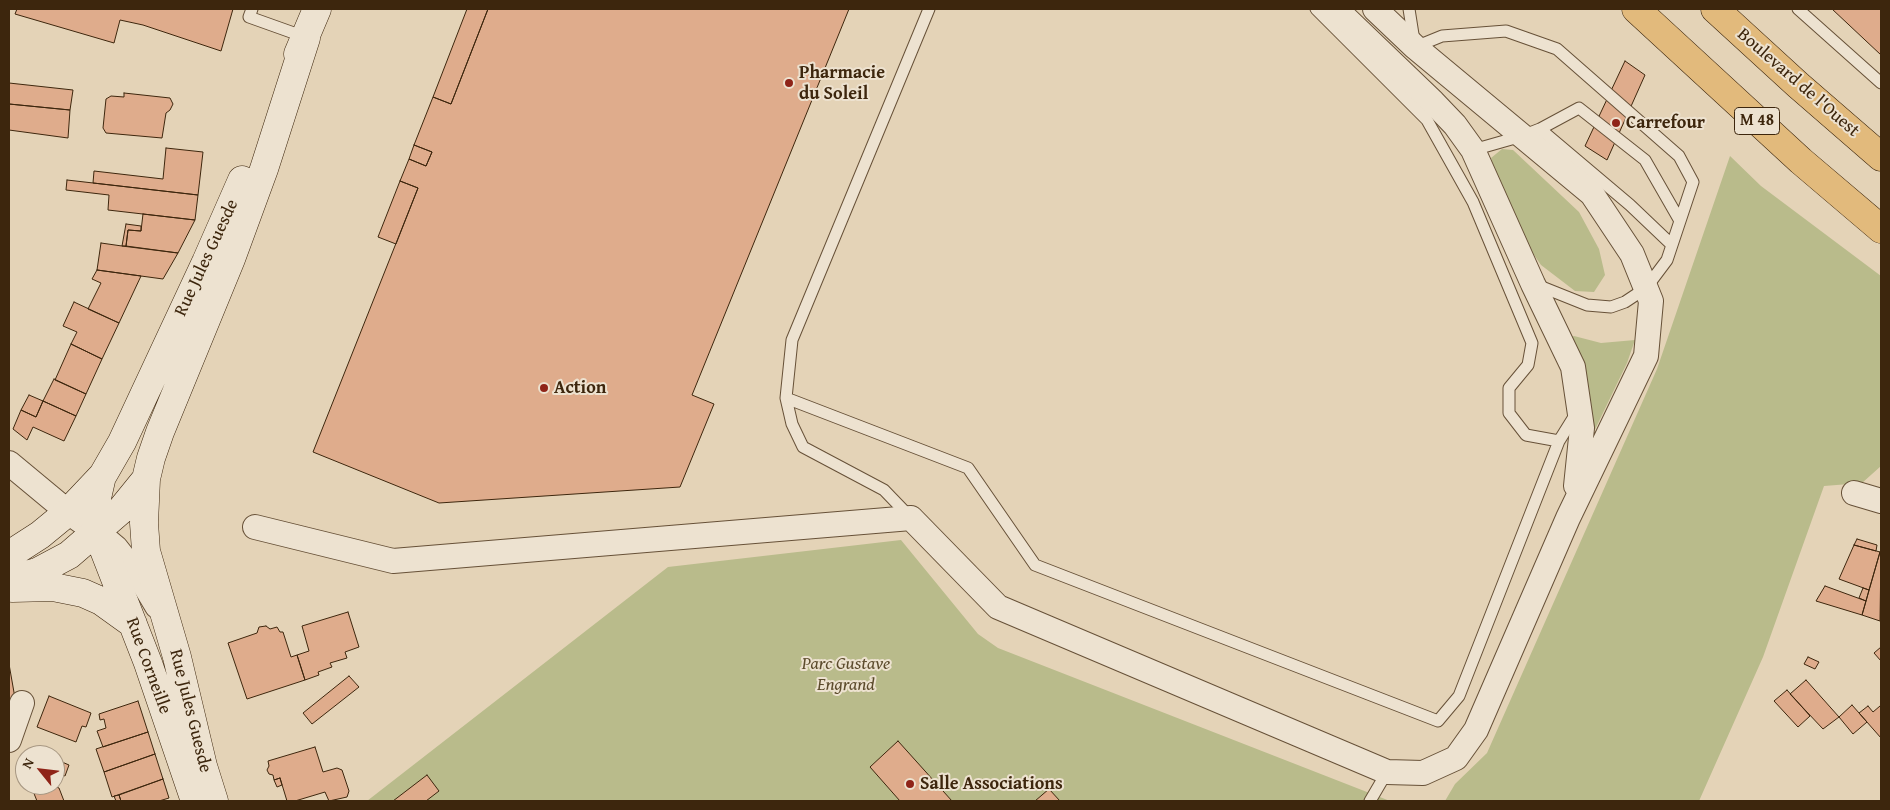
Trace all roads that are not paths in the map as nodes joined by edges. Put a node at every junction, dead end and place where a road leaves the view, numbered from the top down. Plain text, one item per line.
1 (252, 9) edge
2 (317, 9) edge
3 (929, 9) edge
4 (1316, 9) edge
5 (1336, 9) edge
6 (1375, 9) edge
7 (1409, 9) edge
8 (1636, 9) edge
9 (1798, 9) edge
10 (1717, 12) edge
11 (306, 38) junction
12 (1415, 47) junction
13 (1881, 83) edge
14 (1531, 133) junction
15 (1473, 150) junction
16 (1881, 157) edge
17 (1680, 221) junction
18 (1881, 229) edge
19 (1672, 245) junction
20 (1533, 284) junction
21 (1646, 288) junction
22 (786, 398) junction
23 (1579, 408) junction
24 (1559, 441) junction
25 (9, 463) edge
26 (103, 475) junction
27 (146, 479) junction
28 (1854, 493) dead end
29 (1881, 501) edge
30 (68, 512) junction
31 (911, 518) junction
32 (1568, 518) junction
33 (255, 527) dead end
34 (97, 532) junction
35 (9, 555) edge
36 (9, 580) edge
37 (9, 588) edge
38 (165, 620) junction
39 (132, 624) junction
40 (22, 703) dead end
41 (9, 740) edge
42 (1387, 772) junction
43 (194, 801) edge
44 (214, 801) edge
45 (1370, 801) edge

1 - 11 lane
2 - 11 street, Rue Jules Guesde
3 - 22 lane
4 - 24 lane
5 - 15 street
6 - 12 street
7 - 12 lane
8 - 18 main road, M 48
9 - 13 lane
10 - 16 main road, Boulevard de l'Ouest
11 - 26 street, Rue Jules Guesde
11 - 27 street, Rue Jules Guesde
12 - 14 street
12 - 17 lane
14 - 15 lane
14 - 17 lane
14 - 19 lane
14 - 21 street
15 - 20 street
17 - 19 lane
19 - 21 lane
20 - 21 lane
20 - 23 street
21 - 32 street
22 - 24 lane
22 - 31 lane
23 - 24 lane
23 - 32 street
25 - 30 street
26 - 30 street, Rue Jules Guesde
26 - 34 street, Rue Jules Guesde
27 - 34 street, Rue Jules Guesde
27 - 38 street, Rue Jules Guesde
28 - 29 street
30 - 34 street
30 - 35 street, Rue Jules Guesde
31 - 33 street
31 - 42 street
32 - 42 street
34 - 36 street
34 - 38 street, Rue Jules Guesde
34 - 39 street, Rue Corneille
37 - 39 street
38 - 44 street, Rue Jules Guesde
39 - 43 street, Rue Corneille
40 - 41 street
42 - 45 lane

